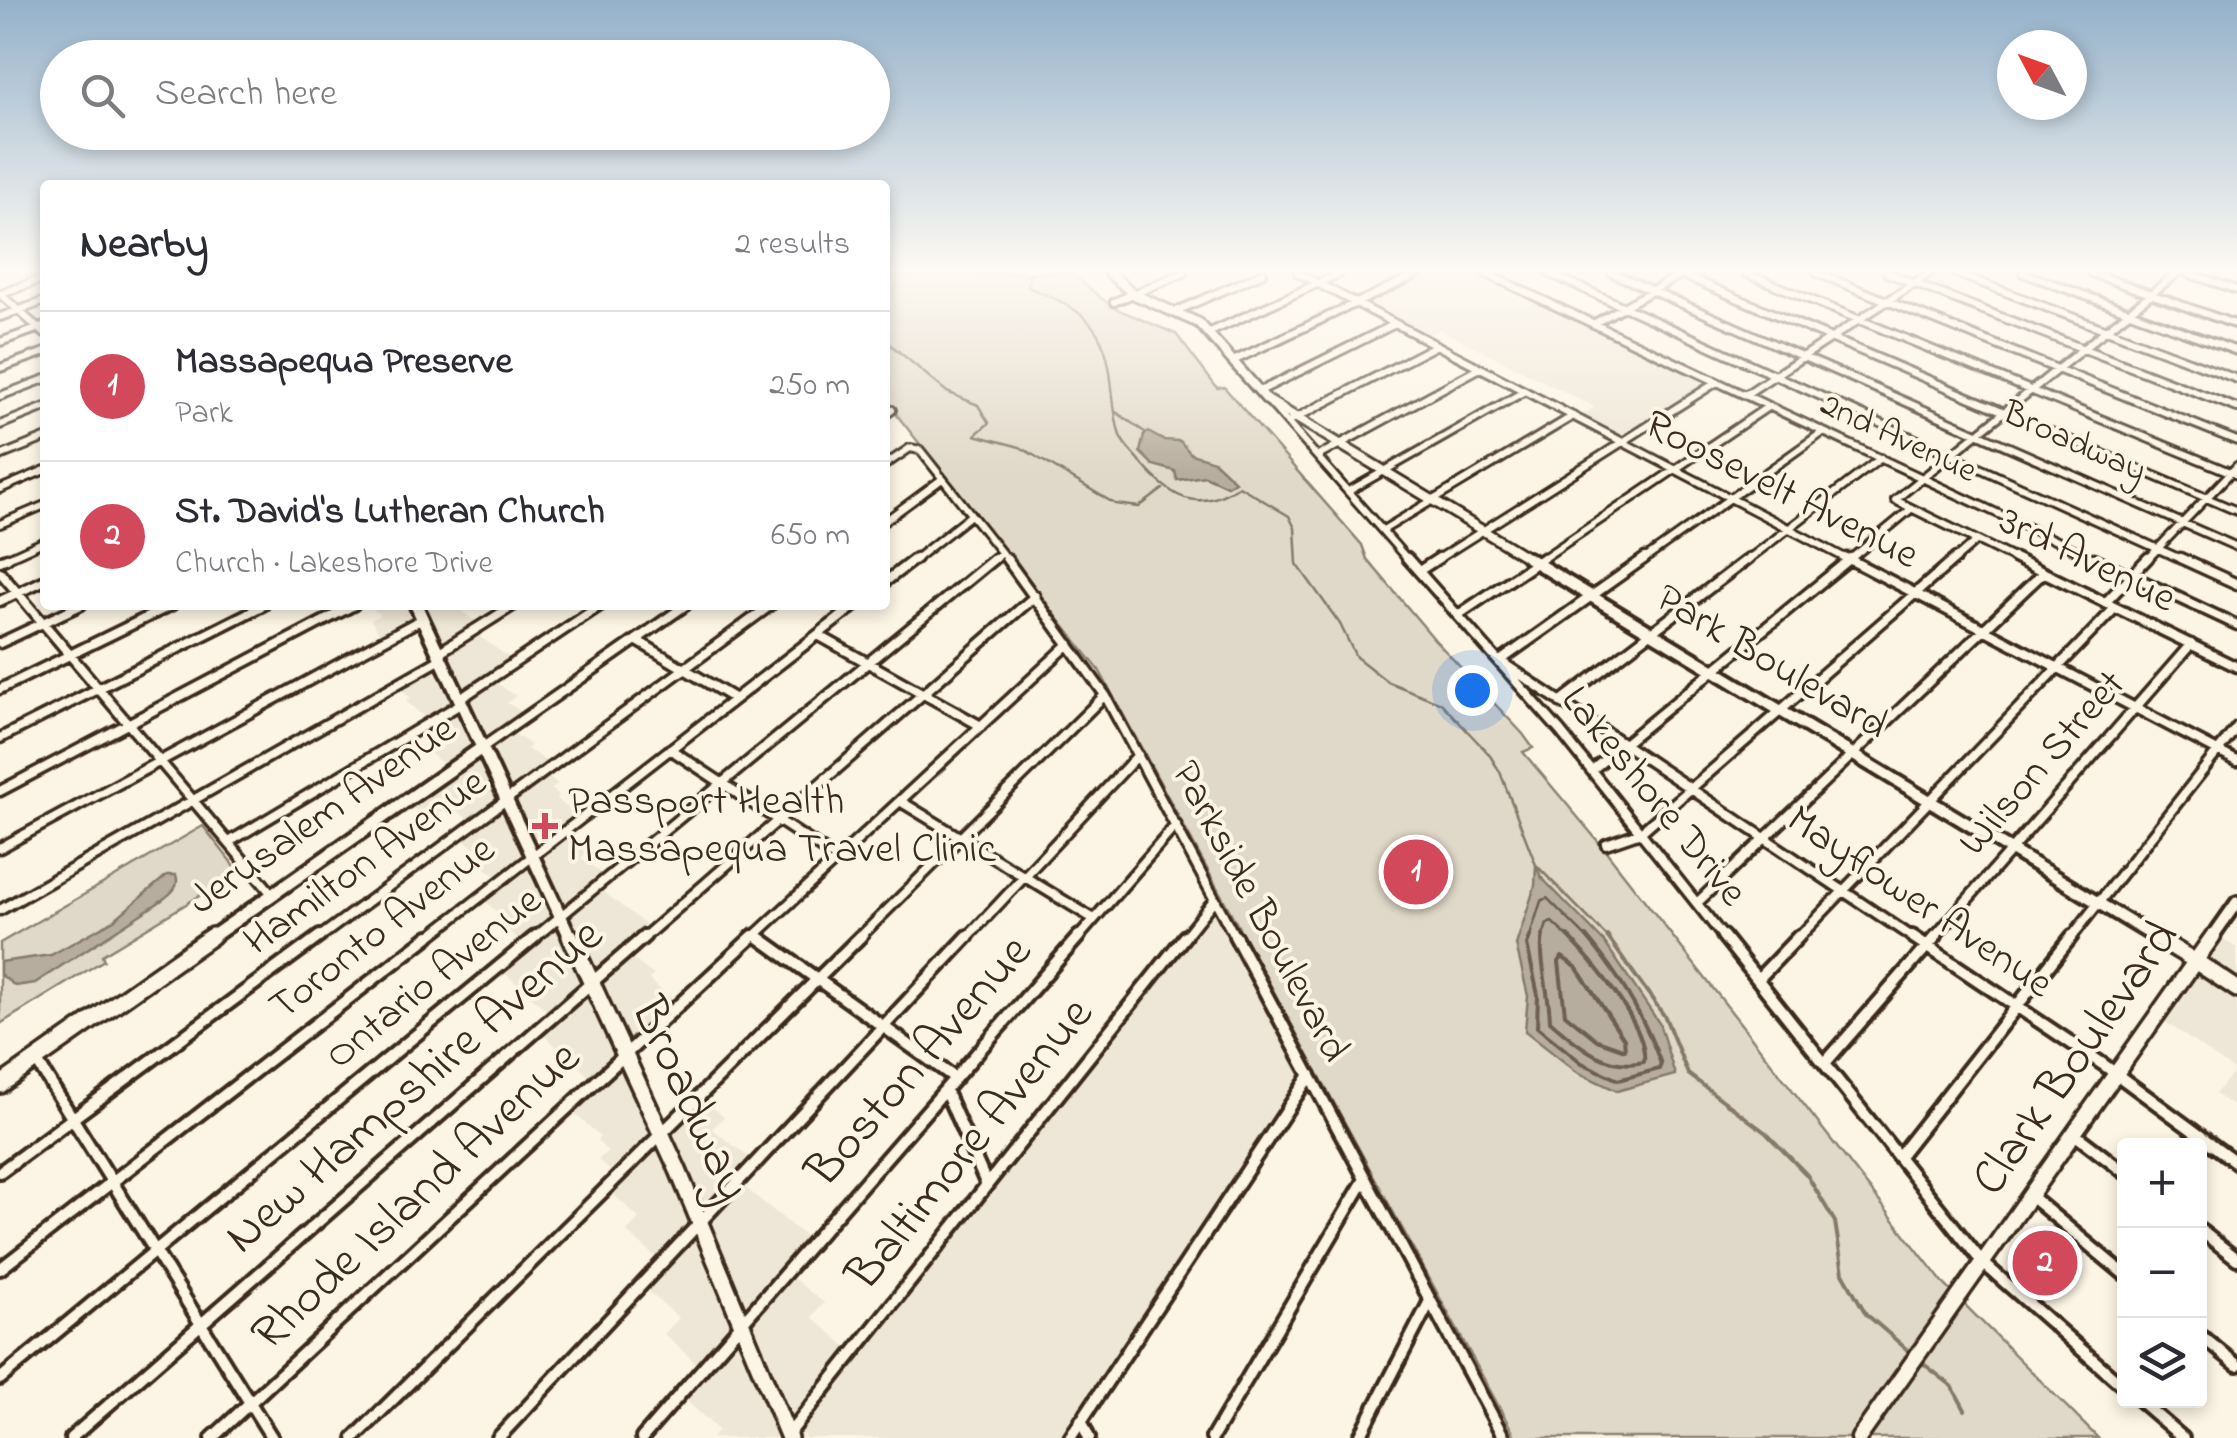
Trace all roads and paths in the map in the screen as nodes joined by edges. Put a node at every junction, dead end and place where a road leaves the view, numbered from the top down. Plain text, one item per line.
1 (1213, 340) edge
2 (1279, 340) edge
3 (1366, 340) edge
4 (1427, 340) edge
5 (1627, 340) edge
6 (1697, 340) edge
7 (1764, 340) edge
8 (1828, 340) edge
9 (1836, 340) edge
10 (1909, 340) edge
11 (1985, 340) edge
12 (2060, 340) edge
13 (2094, 340) edge
14 (2134, 340) edge
15 (2207, 340) edge
16 (1437, 345) junction
17 (2083, 349) junction
18 (2237, 351) edge
19 (40, 354) edge
20 (1803, 357) junction
21 (1233, 362) junction
22 (0, 368) edge
23 (1480, 368) junction
24 (2058, 369) junction
25 (1775, 375) junction
26 (2237, 379) edge
27 (40, 381) edge
28 (1717, 382) junction
29 (2032, 390) junction
30 (1525, 391) junction
31 (1264, 395) junction
32 (1745, 395) junction
33 (0, 396) edge
34 (1769, 406) junction
35 (2237, 408) edge
36 (40, 410) edge
37 (2004, 412) junction
38 (1573, 416) junction
39 (1292, 420) junction
40 (0, 425) edge
41 (1824, 432) junction
42 (1978, 433) junction
43 (40, 440) edge
44 (2237, 440) edge
45 (1623, 442) junction
46 (1340, 443) junction
47 (1951, 455) junction
48 (0, 456) edge
49 (1318, 456) junction
50 (1881, 458) junction
51 (890, 462) edge
52 (1675, 469) junction
53 (1386, 471) junction
54 (2235, 471) edge
55 (40, 472) edge
56 (1923, 478) junction
57 (942, 479) junction
58 (0, 489) edge
59 (1349, 492) junction
60 (1730, 498) junction
61 (2207, 498) junction
62 (1433, 500) junction
63 (40, 507) edge
64 (1910, 509) junction
65 (2237, 511) edge
66 (970, 515) junction
67 (890, 517) edge
68 (2182, 523) junction
69 (0, 524) edge
70 (1789, 528) junction
71 (1383, 530) junction
72 (1484, 530) junction
73 (1976, 541) junction
74 (40, 543) edge
75 (2237, 547) edge
76 (2158, 548) junction
77 (1002, 553) junction
78 (1849, 560) junction
79 (0, 561) edge
80 (1537, 562) junction
81 (1419, 571) junction
82 (0, 572) edge
83 (2044, 573) junction
84 (2132, 576) junction
85 (890, 578) edge
86 (40, 582) edge
87 (2237, 584) edge
88 (17, 593) junction
89 (1915, 594) junction
90 (1035, 596) junction
91 (1593, 596) junction
92 (0, 601) edge
93 (2105, 603) junction
94 (2115, 608) junction
95 (71, 610) edge
96 (162, 610) edge
97 (254, 610) edge
98 (345, 610) edge
99 (421, 610) edge
100 (507, 610) edge
101 (593, 610) edge
102 (679, 610) edge
103 (764, 610) edge
104 (850, 610) edge
105 (1458, 614) junction
106 (43, 623) junction
107 (2237, 624) edge
108 (1984, 630) junction
109 (1652, 632) junction
110 (818, 635) junction
111 (636, 640) junction
112 (0, 643) edge
113 (1070, 644) junction
114 (2191, 644) junction
115 (70, 655) junction
116 (440, 656) junction
117 (1500, 661) junction
118 (868, 663) junction
119 (2237, 667) edge
120 (2057, 668) junction
121 (684, 669) junction
122 (1715, 670) junction
123 (98, 688) junction
124 (0, 689) edge
125 (923, 694) junction
126 (1105, 695) junction
127 (734, 699) junction
128 (461, 701) junction
129 (1560, 702) junction
130 (2135, 708) junction
131 (1783, 710) junction
132 (128, 724) junction
133 (981, 726) junction
134 (2237, 727) edge
135 (0, 738) edge
136 (1623, 745) junction
137 (482, 747) junction
138 (670, 750) junction
139 (2218, 751) junction
140 (1854, 753) junction
141 (1138, 755) junction
142 (160, 761) junction
143 (2237, 761) edge
144 (1592, 770) junction
145 (722, 784) junction
146 (1692, 790) junction
147 (0, 791) edge
148 (507, 799) junction
149 (1931, 799) junction
150 (194, 800) junction
151 (900, 801) junction
152 (778, 821) junction
153 (1176, 825) junction
154 (1641, 832) junction
155 (961, 838) junction
156 (1764, 839) junction
157 (229, 842) junction
158 (1606, 844) dead end
159 (0, 848) edge
160 (2012, 848) junction
161 (530, 855) junction
162 (836, 860) junction
163 (1024, 876) junction
164 (1842, 891) junction
165 (272, 894) junction
166 (1214, 900) junction
167 (1697, 902) junction
168 (2100, 902) junction
169 (2237, 902) edge
170 (0, 910) edge
171 (560, 917) junction
172 (1094, 919) junction
173 (755, 935) junction
174 (1926, 947) junction
175 (2195, 961) junction
176 (1758, 979) junction
177 (817, 980) junction
178 (591, 984) junction
179 (2237, 989) edge
180 (2016, 1007) junction
181 (884, 1028) junction
182 (624, 1057) junction
183 (36, 1060) junction
184 (1825, 1063) junction
185 (2115, 1074) junction
186 (1310, 1075) junction
187 (955, 1078) junction
188 (0, 1085) edge
189 (945, 1090) junction
190 (73, 1118) junction
191 (661, 1133) junction
192 (2073, 1133) junction
193 (1900, 1156) junction
194 (2237, 1163) edge
195 (2117, 1167) edge
196 (0, 1172) edge
197 (1365, 1179) junction
198 (113, 1182) junction
199 (988, 1185) junction
200 (2028, 1196) junction
201 (701, 1222) junction
202 (2207, 1235) edge
203 (156, 1250) junction
204 (2237, 1259) edge
205 (1982, 1262) junction
206 (2117, 1268) edge
207 (0, 1270) edge
208 (1430, 1300) junction
209 (743, 1322) junction
210 (202, 1324) junction
211 (2207, 1340) edge
212 (2237, 1365) edge
213 (0, 1379) edge
214 (2117, 1382) edge
215 (250, 1403) junction
216 (2148, 1408) edge
217 (1082, 1420) junction
218 (1499, 1434) edge
219 (788, 1437) edge
220 (71, 1438) edge
221 (212, 1438) edge
222 (272, 1438) edge
223 (354, 1438) edge
224 (498, 1438) edge
225 (642, 1438) edge
226 (1070, 1438) edge
227 (1089, 1438) edge
228 (1212, 1438) edge
229 (1359, 1438) edge
230 (1860, 1438) edge
231 (2183, 1438) edge

1 - 21 street
2 - 21 street
3 - 31 street
4 - 16 street, Roosevelt Avenue
5 - 28 street, 2nd Avenue
6 - 25 street
7 - 20 street, Broadway
8 - 20 street
9 - 37 street
10 - 29 street
11 - 24 street
12 - 17 street
13 - 17 street
14 - 26 street
15 - 18 street
16 - 23 street, Roosevelt Avenue
16 - 39 street
17 - 24 street
17 - 35 street
19 - 22 street
20 - 25 street
20 - 42 street, Broadway
21 - 31 street
23 - 30 street, Roosevelt Avenue
23 - 46 street
24 - 29 street
24 - 44 street
25 - 32 street
25 - 47 street
27 - 33 street
28 - 32 street, 2nd Avenue
28 - 45 street
29 - 37 street
29 - 54 street
30 - 38 street, Roosevelt Avenue
30 - 53 street
31 - 39 street, Park Boulevard
32 - 34 street, 2nd Avenue
34 - 41 street, 2nd Avenue
34 - 52 street
36 - 40 street
37 - 42 street
37 - 61 street
38 - 45 street, Roosevelt Avenue
38 - 62 street
39 - 46 street, Park Boulevard
39 - 49 street, Lakeshore Drive
41 - 50 street, 2nd Avenue
41 - 60 street
42 - 47 street
42 - 68 street, Broadway
43 - 48 street
45 - 52 street, Roosevelt Avenue
45 - 72 street
46 - 49 street
46 - 53 street, Park Boulevard
47 - 56 street
47 - 76 street
49 - 59 street, Lakeshore Drive
50 - 56 street, 2nd Avenue
50 - 70 street
51 - 57 street, Parkside Boulevard
52 - 60 street, Roosevelt Avenue
52 - 80 street
53 - 59 street
53 - 62 street, Park Boulevard
54 - 61 street
55 - 58 street
56 - 64 street
56 - 84 street, 2nd Avenue
57 - 66 street, Parkside Boulevard
57 - 67 street
59 - 71 street, Lakeshore Drive
60 - 70 street, Roosevelt Avenue
60 - 91 street
61 - 65 street
61 - 68 street
62 - 71 street
62 - 72 street, Park Boulevard
63 - 69 street
64 - 73 street, 3rd Avenue
64 - 78 street
66 - 77 street, Parkside Boulevard
66 - 85 street
68 - 75 street, Broadway
68 - 76 street
70 - 78 street, Roosevelt Avenue
70 - 109 street
71 - 81 street, Lakeshore Drive
72 - 80 street, Park Boulevard
72 - 81 street
73 - 83 street, 3rd Avenue
73 - 89 street
74 - 79 street
76 - 84 street
76 - 87 street
77 - 90 street, Parkside Boulevard
77 - 118 street, Ontario Avenue
78 - 89 street, Roosevelt Avenue
78 - 122 street
80 - 91 street, Park Boulevard
80 - 105 street
81 - 105 street, Lakeshore Drive
82 - 88 street
83 - 93 street, 3rd Avenue
83 - 108 street
84 - 93 street
84 - 107 street, 2nd Avenue
86 - 88 street
88 - 92 street
88 - 106 street
89 - 108 street, Roosevelt Avenue
89 - 131 street
90 - 113 street, Parkside Boulevard
90 - 125 street, New Hampshire Avenue
91 - 109 street, Park Boulevard
91 - 117 street
93 - 94 street, 3rd Avenue
94 - 114 street, 3rd Avenue
94 - 120 street
95 - 106 street
96 - 115 street
97 - 123 street
98 - 132 street
99 - 116 main road, Broadway
99 - 142 street
100 - 116 street
101 - 128 street
102 - 111 street, Jerusalem Avenue
103 - 121 street, Hamilton Avenue
104 - 110 street, Toronto Avenue
105 - 117 street, Lakeshore Drive
106 - 112 street
106 - 115 street
108 - 120 street, Roosevelt Avenue
108 - 140 street
109 - 122 street, Park Boulevard
109 - 129 street
110 - 118 street
110 - 127 street, Toronto Avenue
111 - 121 street
111 - 137 street, Jerusalem Avenue
113 - 126 street, Parkside Boulevard
113 - 133 street, Rhode Island Avenue
114 - 119 street, 3rd Avenue
114 - 130 street, Wilson Street
115 - 123 street
115 - 124 street
116 - 128 main road, Broadway
116 - 150 street
117 - 129 street, Mayflower Avenue
117 - 144 street, Lakeshore Drive
118 - 125 street
118 - 145 street, Ontario Avenue
120 - 130 street, Roosevelt Avenue
120 - 149 street
121 - 127 street
121 - 148 street, Hamilton Avenue
122 - 131 street, Park Boulevard
122 - 136 street
123 - 132 street
123 - 135 street
125 - 133 street
125 - 152 street, New Hampshire Avenue
126 - 141 street, Parkside Boulevard
126 - 155 street
127 - 138 street, Toronto Avenue
128 - 137 main road, Broadway
128 - 157 street
129 - 136 street, Mayflower Avenue
130 - 139 street, Roosevelt Avenue
130 - 160 street, Wilson Street
131 - 140 street, Park Boulevard
131 - 146 street
132 - 142 street
132 - 147 street
133 - 151 street, Rhode Island Avenue
134 - 139 street
136 - 144 street
136 - 146 street, Mayflower Avenue
137 - 148 main road, Broadway
137 - 165 main road, Jerusalem Avenue
138 - 145 street
138 - 161 street, Toronto Avenue
139 - 143 street, Roosevelt Avenue
139 - 168 street
140 - 149 street, Park Boulevard
140 - 156 street
141 - 153 street, Parkside Boulevard
141 - 163 street
142 - 150 street
142 - 159 street
144 - 154 street, Lakeshore Drive
145 - 152 street
145 - 171 street, Ontario Avenue
146 - 154 street
146 - 156 street, Mayflower Avenue
148 - 161 main road, Broadway
148 - 190 street, Hamilton Avenue
149 - 160 street, Park Boulevard
149 - 164 street
150 - 157 street
150 - 170 street
151 - 155 street
151 - 162 street, Rhode Island Avenue
152 - 162 street
152 - 178 street, New Hampshire Avenue
153 - 166 street, Parkside Boulevard
153 - 172 street, Boston Avenue
154 - 158 street
154 - 167 street, Lakeshore Drive
155 - 163 street
155 - 177 street
156 - 164 street, Mayflower Avenue
156 - 167 street
157 - 165 street
160 - 168 street, Park Boulevard
160 - 174 street, Wilson Street
161 - 171 main road, Broadway
161 - 198 street, Toronto Avenue
162 - 173 street, Rhode Island Avenue
163 - 172 street
163 - 181 street
164 - 174 street, Mayflower Avenue
164 - 176 street
165 - 183 main road, Jerusalem Avenue
166 - 186 street, Parkside Boulevard
166 - 199 street, Baltimore Avenue
167 - 176 street, Lakeshore Drive
168 - 175 street, Park Boulevard
168 - 180 street
169 - 175 street, Clark Boulevard
171 - 178 main road, Broadway
171 - 203 street, Ontario Avenue
172 - 187 street, Boston Avenue
173 - 177 street
173 - 182 street, Rhode Island Avenue
174 - 180 street, Mayflower Avenue
174 - 184 street, Wilson Street
175 - 179 main road, Park Boulevard
175 - 185 street, Clark Boulevard
176 - 184 street, Lakeshore Drive
177 - 181 street
177 - 191 street
178 - 182 main road, Broadway
178 - 210 street, New Hampshire Avenue
180 - 185 street, Mayflower Avenue
180 - 193 street
181 - 187 street
181 - 201 street
182 - 191 main road, Broadway
182 - 215 street, Rhode Island Avenue
183 - 188 main road, Jerusalem Avenue
183 - 190 street
184 - 193 street, Lakeshore Drive
185 - 192 street, Clark Boulevard
185 - 194 street, Mayflower Avenue
186 - 197 street, Parkside Boulevard
186 - 217 street
187 - 189 street, Boston Avenue
189 - 199 street
189 - 209 street, Boston Avenue
190 - 196 street, Hamilton Avenue
190 - 198 street
191 - 201 main road, Broadway
191 - 223 street
192 - 195 street
192 - 200 street, Clark Boulevard
193 - 205 street, Lakeshore Drive
197 - 208 street, Parkside Boulevard
197 - 228 street
198 - 203 street
198 - 207 street, Toronto Avenue
199 - 219 street, Baltimore Avenue
200 - 205 street, Clark Boulevard
200 - 206 street
201 - 209 main road, Broadway
201 - 224 street
202 - 204 street
203 - 210 street
203 - 213 street, Ontario Avenue
205 - 214 street, Lakeshore Drive
205 - 230 street, Clark Boulevard
208 - 218 street, Parkside Boulevard
208 - 229 street
209 - 219 main road, Broadway
209 - 225 street, Boston Avenue
210 - 215 street
210 - 220 street, New Hampshire Avenue
211 - 212 street
215 - 221 street, Rhode Island Avenue
215 - 222 street
216 - 231 street
217 - 226 street
217 - 227 street

